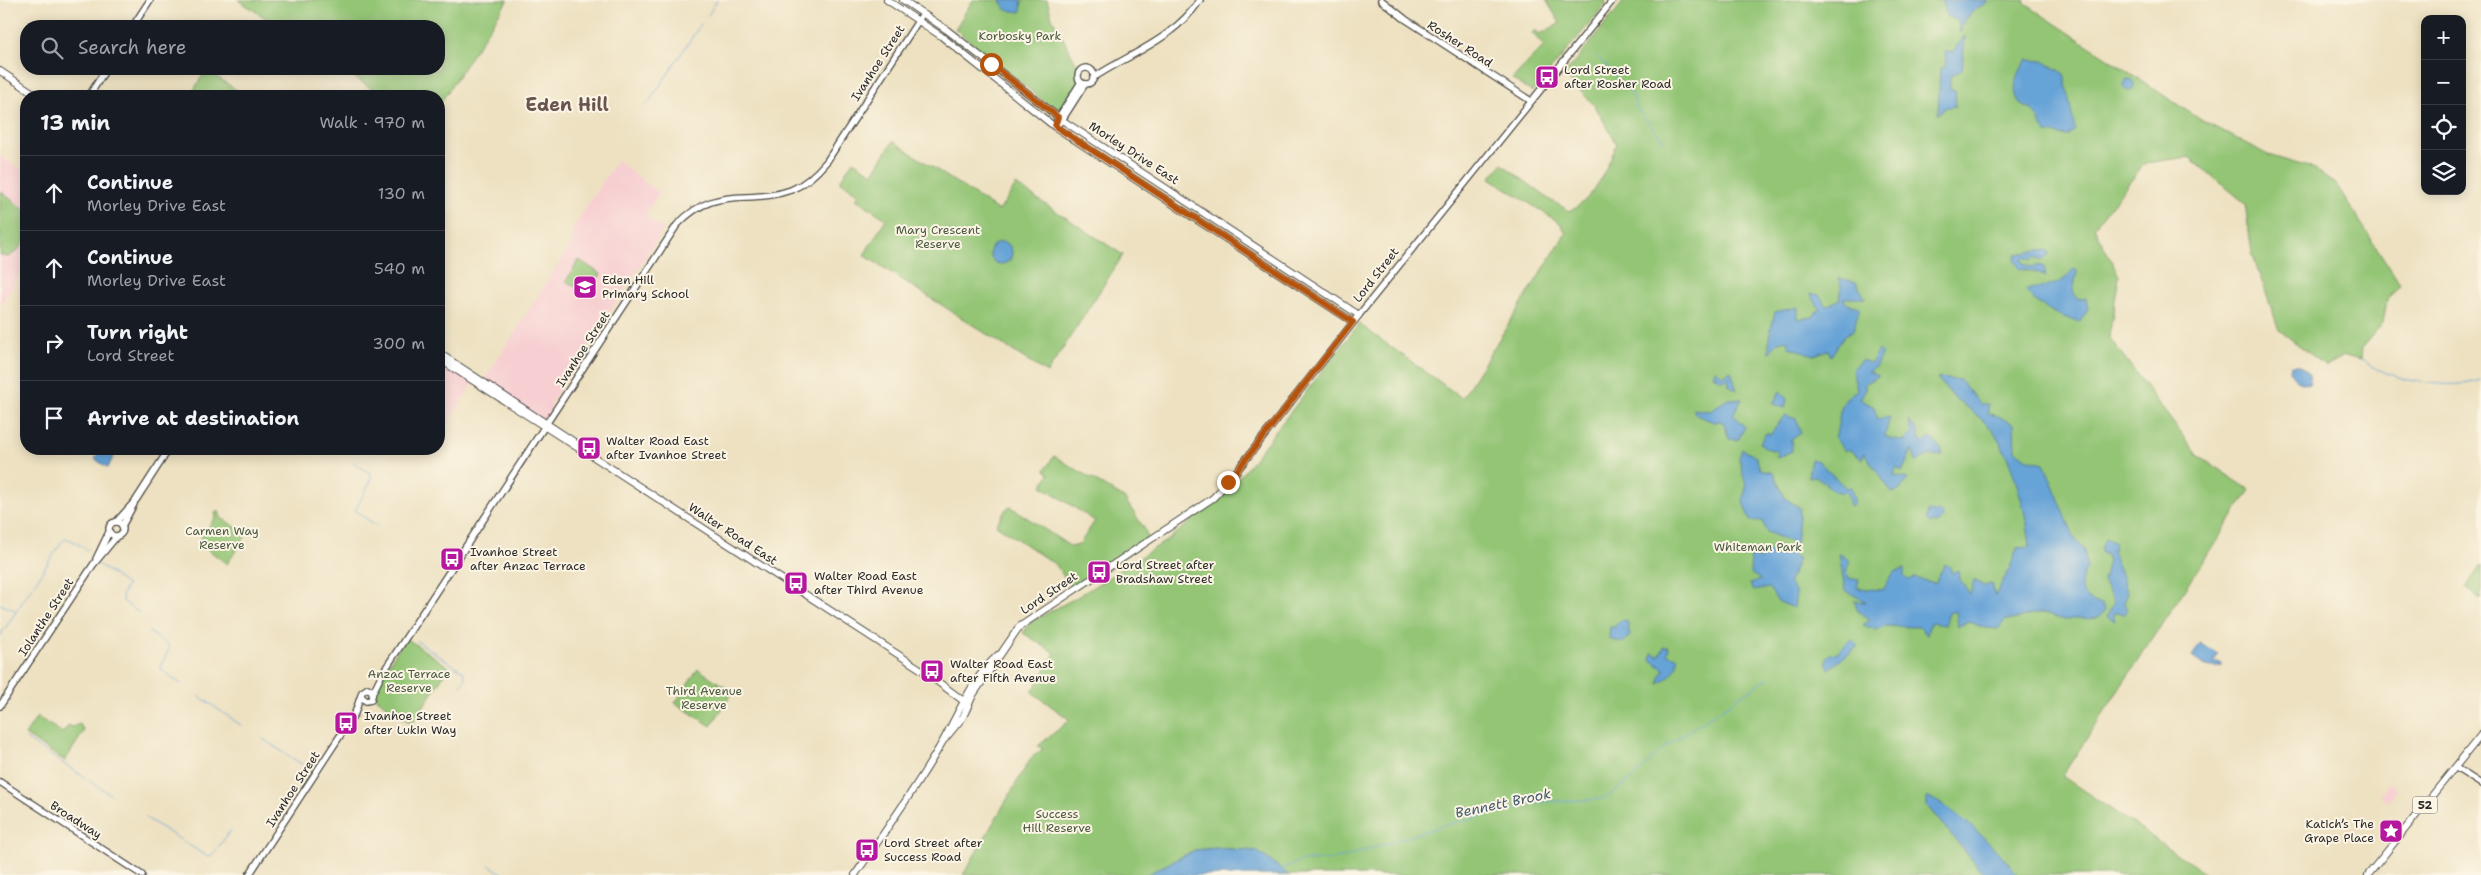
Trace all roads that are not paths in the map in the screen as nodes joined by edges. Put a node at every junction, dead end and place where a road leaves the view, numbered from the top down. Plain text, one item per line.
1 (150, 0) edge
2 (888, 0) edge
3 (903, 0) edge
4 (1200, 0) edge
5 (1381, 0) edge
6 (1613, 0) edge
7 (923, 13) junction
8 (137, 20) edge
9 (918, 20) junction
10 (1091, 70) junction
11 (1104, 71) junction
12 (0, 72) edge
13 (102, 75) edge
14 (1093, 78) junction
15 (1083, 83) junction
16 (28, 90) edge
17 (93, 90) edge
18 (1531, 101) junction
19 (1060, 119) junction
20 (1055, 126) junction
21 (1360, 315) junction
22 (1353, 322) junction
23 (445, 357) edge
24 (445, 364) edge
25 (545, 425) junction
26 (165, 455) edge
27 (119, 524) junction
28 (109, 532) junction
29 (117, 536) junction
30 (93, 565) junction
31 (370, 690) junction
32 (362, 697) junction
33 (368, 701) junction
34 (966, 704) junction
35 (0, 706) edge
36 (355, 714) junction
37 (2481, 735) edge
38 (2456, 768) junction
39 (0, 782) edge
40 (2481, 784) edge
41 (142, 875) edge
42 (249, 875) edge
43 (855, 875) edge
44 (2368, 875) edge

1 - 8 street
2 - 9 main road, Morley Drive East
3 - 7 main road, Morley Drive East
4 - 11 street
5 - 18 street, Rosher Road
6 - 18 street, Lord Street
7 - 9 street, Ivanhoe Street
7 - 19 main road, Morley Drive East
9 - 20 main road, Morley Drive East
9 - 25 street, Ivanhoe Street
10 - 11 street
10 - 14 street
10 - 15 street
11 - 14 street
12 - 16 main road
13 - 17 street
14 - 15 street
15 - 19 street
18 - 21 street, Lord Street
19 - 20 street
19 - 21 main road, Morley Drive East
20 - 22 main road, Morley Drive East
21 - 22 main road, Lord Street
22 - 34 main road, Lord Street
23 - 25 main road, Walter Road East
24 - 25 main road, Walter Road East
25 - 31 street, Ivanhoe Street
25 - 34 main road, Walter Road East
26 - 27 street
27 - 28 street, Iolanthe Street
27 - 29 street, Iolanthe Street
28 - 29 street
28 - 30 street, Iolanthe Street
29 - 30 street, Iolanthe Street
30 - 35 street, Iolanthe Street
31 - 32 street, Ivanhoe Street
31 - 33 street, Ivanhoe Street
32 - 33 street
32 - 36 street, Ivanhoe Street
33 - 36 street, Ivanhoe Street
34 - 43 main road, Lord Street
36 - 42 street, Ivanhoe Street
37 - 38 main road, 52
38 - 40 street
38 - 44 main road, 52
39 - 41 street, Broadway

